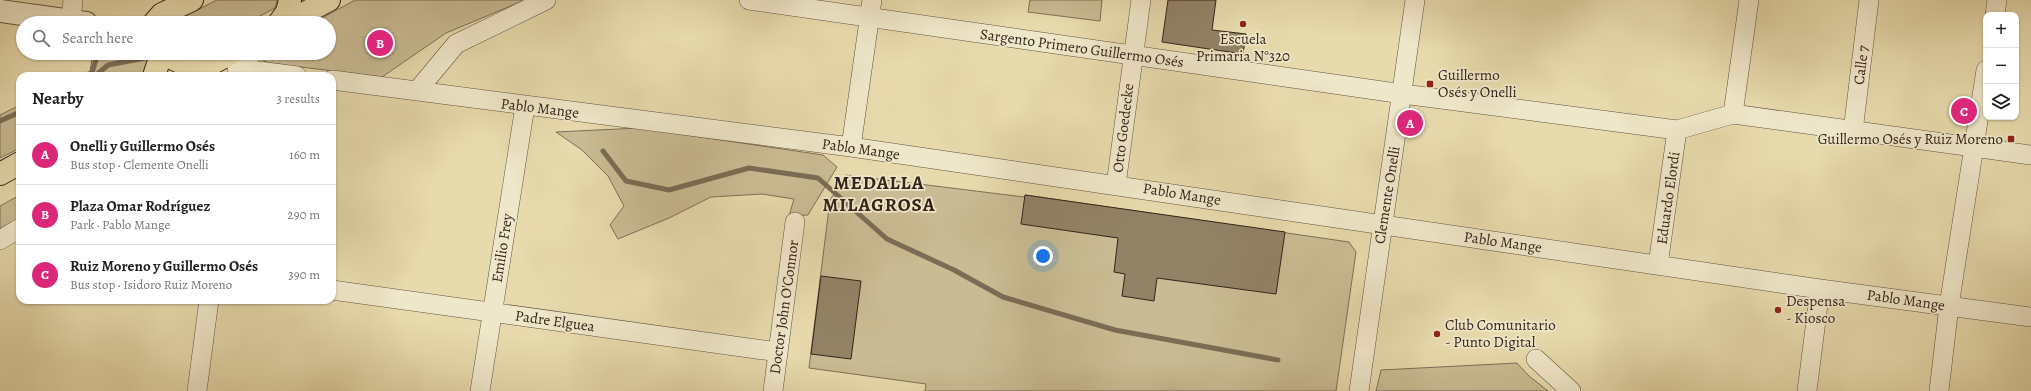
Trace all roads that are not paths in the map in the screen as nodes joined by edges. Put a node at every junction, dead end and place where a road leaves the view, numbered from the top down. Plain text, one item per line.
1 (192, 0) edge
2 (290, 0) edge
3 (329, 0) edge
4 (546, 0) edge
5 (749, 0) edge
6 (1141, 0) edge
7 (1415, 0) edge
8 (1749, 0) edge
9 (1869, 0) edge
10 (1997, 0) edge
11 (871, 9) edge
12 (0, 10) edge
13 (1995, 12) edge
14 (76, 15) edge
15 (159, 16) edge
16 (284, 16) edge
17 (299, 16) edge
18 (1133, 56) junction
19 (159, 60) edge
20 (175, 60) edge
21 (229, 66) edge
22 (155, 72) edge
23 (270, 72) edge
24 (336, 81) edge
25 (1984, 84) edge
26 (417, 91) junction
27 (1403, 94) junction
28 (525, 106) junction
29 (1733, 114) junction
30 (1677, 130) junction
31 (1854, 131) junction
32 (852, 147) junction
33 (1974, 148) junction
34 (2031, 155) edge
35 (16, 165) edge
36 (0, 174) edge
37 (1116, 184) junction
38 (795, 222) dead end
39 (1382, 224) junction
40 (16, 231) edge
41 (0, 241) edge
42 (16, 243) edge
43 (1658, 265) junction
44 (1820, 289) junction
45 (336, 291) edge
46 (208, 304) edge
47 (1950, 306) junction
48 (492, 313) junction
49 (2031, 317) edge
50 (778, 352) junction
51 (1536, 359) dead end
52 (197, 391) edge
53 (480, 391) edge
54 (772, 391) edge
55 (1359, 391) edge
56 (1571, 391) edge
57 (1807, 391) edge
58 (1939, 391) edge

1 - 15 main road
2 - 16 main road
3 - 17 main road
4 - 26 street
5 - 11 street, Sargento Primero Guillermo Osés
6 - 18 street, Otto Goedecke
7 - 27 street, Clemente Onelli
8 - 29 street
9 - 31 street, Calle 7
10 - 13 street
11 - 18 street, Sargento Primero Guillermo Osés
11 - 32 street
12 - 14 street
18 - 27 street, Sargento Primero Guillermo Osés
18 - 37 street, Otto Goedecke
19 - 22 main road
20 - 21 main road
21 - 23 street
24 - 26 street, Pablo Mange
25 - 33 street
26 - 28 street, Pablo Mange
27 - 30 street, Sargento Primero Guillermo Osés
27 - 39 street, Clemente Onelli
28 - 32 street, Pablo Mange
28 - 48 street, Emilio Frey
29 - 30 street, Sargento Primero Guillermo Osés
29 - 31 street, Sargento Primero Guillermo Osés
30 - 43 street, Eduardo Elordi
31 - 33 street, Sargento Primero Guillermo Osés
32 - 37 street, Pablo Mange
33 - 34 street, Sargento Primero Guillermo Osés
33 - 47 street
35 - 36 main road
37 - 39 street, Pablo Mange
38 - 50 street, Doctor John O'Connor
39 - 43 street, Pablo Mange
39 - 55 street, Clemente Onelli
40 - 41 street
41 - 42 street
43 - 44 street, Pablo Mange
44 - 47 street, Pablo Mange
44 - 57 street
45 - 48 street, Padre Elguea
46 - 52 street
47 - 49 street, Pablo Mange
47 - 58 street
48 - 50 street, Padre Elguea
48 - 53 street, Emilio Frey
50 - 54 street, Doctor John O'Connor
51 - 56 street

